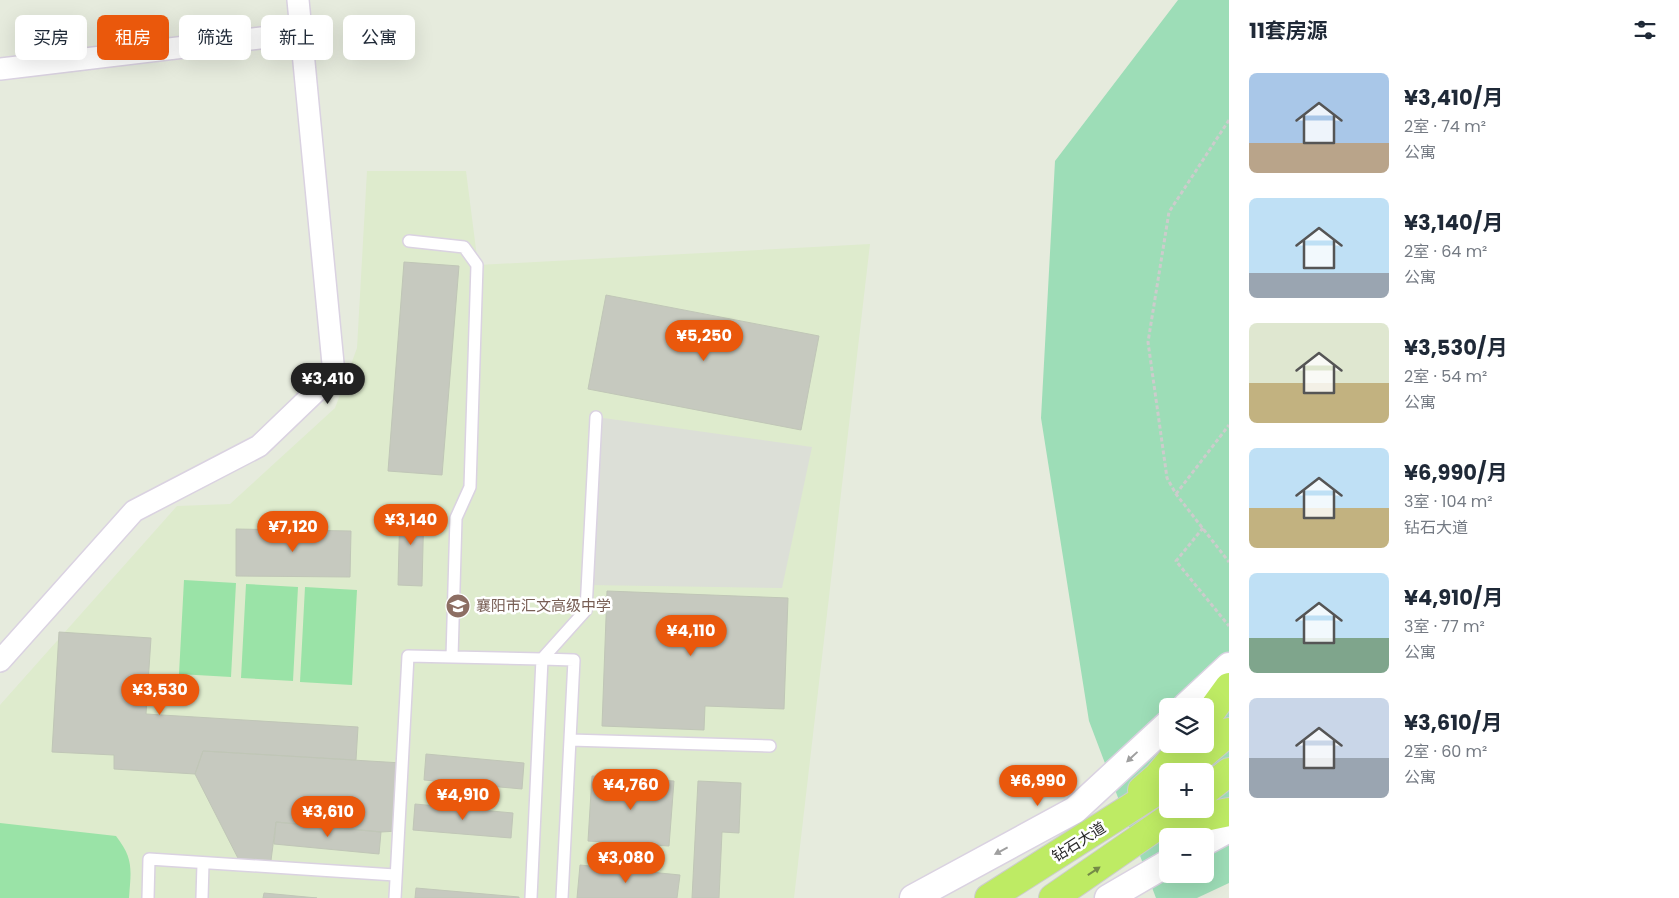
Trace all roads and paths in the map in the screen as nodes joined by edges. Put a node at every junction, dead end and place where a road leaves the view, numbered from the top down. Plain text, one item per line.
1 (298, 0) edge
2 (300, 15) edge
3 (261, 38) edge
4 (305, 60) edge
5 (0, 69) edge
6 (1229, 120) edge
7 (408, 241) dead end
8 (596, 416) dead end
9 (1229, 425) edge
10 (1176, 494) junction
11 (1203, 528) junction
12 (1229, 562) edge
13 (1229, 626) edge
14 (452, 657) junction
15 (542, 659) junction
16 (0, 661) edge
17 (1229, 666) edge
18 (1229, 687) edge
19 (1195, 698) edge
20 (1214, 708) edge
21 (1159, 732) edge
22 (1229, 732) edge
23 (570, 740) junction
24 (770, 746) dead end
25 (1177, 753) edge
26 (1192, 763) edge
27 (1229, 772) edge
28 (1214, 784) edge
29 (1159, 790) edge
30 (1229, 812) edge
31 (1170, 818) edge
32 (1160, 826) junction
33 (1229, 829) edge
34 (1214, 837) edge
35 (1081, 840) junction
36 (203, 864) junction
37 (1159, 868) edge
38 (395, 875) junction
39 (148, 898) edge
40 (202, 898) edge
41 (395, 898) edge
42 (530, 898) edge
43 (562, 898) edge
44 (913, 898) edge
45 (989, 898) edge
46 (1053, 898) edge
47 (1108, 898) edge

1 - 2 street
3 - 5 street
4 - 16 street
6 - 10 path
7 - 14 lane
8 - 15 lane
9 - 10 path
10 - 11 path
11 - 12 path
11 - 13 path
14 - 15 lane
14 - 38 lane
15 - 23 lane
15 - 42 lane
17 - 19 street
18 - 20 highway
21 -> 44 street
22 - 26 highway
23 - 24 lane
23 - 43 lane
25 - 35 highway
27 - 28 highway
29 - 35 highway, 钻石大道
30 - 32 highway
31 - 32 highway, 钻石大道
46 -> 32 highway, 钻石大道
33 - 34 street
35 - 45 highway, 钻石大道
36 - 38 lane
36 - 39 lane
36 - 40 lane
37 - 47 street
38 - 41 lane

